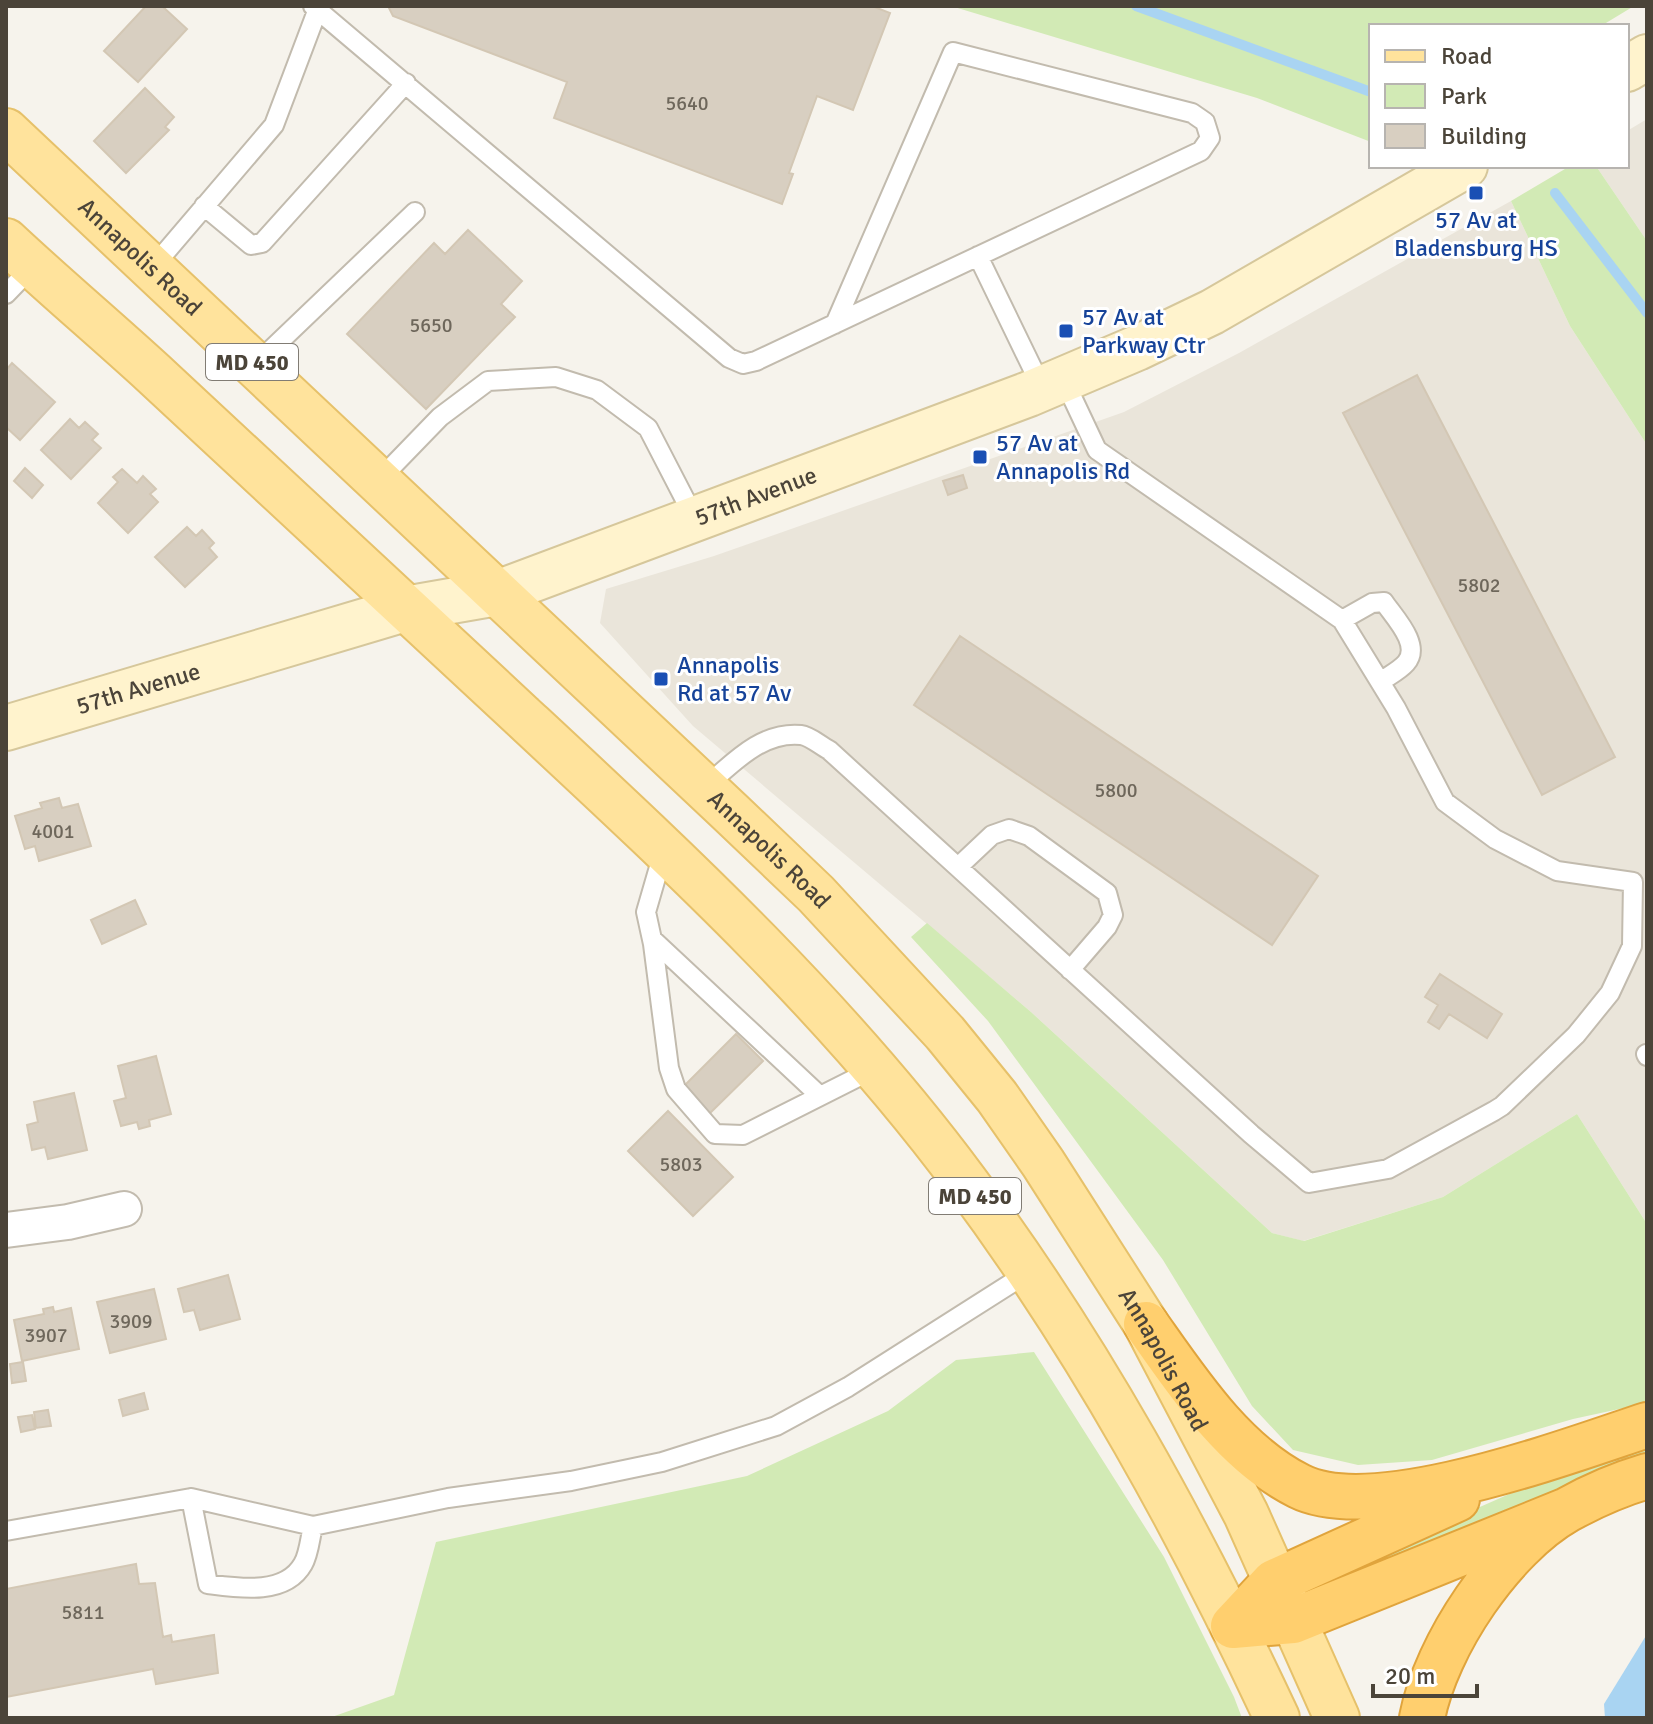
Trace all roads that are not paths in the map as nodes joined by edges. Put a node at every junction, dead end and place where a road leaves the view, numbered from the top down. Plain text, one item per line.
1 (317, 7) edge
2 (1647, 57) edge
3 (1629, 68) edge
4 (406, 83) junction
5 (6, 131) edge
6 (1462, 168) edge
7 (204, 206) junction
8 (415, 212) dead end
9 (978, 256) junction
10 (15, 267) edge
11 (152, 268) junction
12 (835, 324) junction
13 (255, 365) junction
14 (1053, 384) junction
15 (378, 481) junction
16 (694, 517) junction
17 (497, 593) junction
18 (405, 609) junction
19 (1342, 620) junction
20 (1380, 682) junction
21 (6, 728) edge
22 (704, 788) junction
23 (664, 848) junction
24 (958, 867) junction
25 (652, 939) junction
26 (1070, 970) junction
27 (875, 1069) junction
28 (820, 1096) junction
29 (124, 1209) dead end
30 (6, 1230) edge
31 (1029, 1272) junction
32 (1146, 1324) junction
33 (1647, 1425) edge
34 (1543, 1460) junction
35 (1647, 1476) edge
36 (191, 1498) junction
37 (1565, 1511) junction
38 (313, 1526) junction
39 (6, 1531) edge
40 (1274, 1582) junction
41 (1293, 1621) junction
42 (1233, 1626) junction
43 (1277, 1718) edge
44 (1337, 1718) edge
45 (1422, 1718) edge

1 - 4 lane
1 - 7 lane
2 - 3 street
4 - 7 lane
4 - 12 lane
5 - 11 main road, Annapolis Road / MD 450
6 - 14 street, 57th Avenue
7 - 11 lane
8 - 13 lane
9 - 12 lane
9 - 12 lane
9 - 14 lane
10 - 18 main road, MD 450
11 - 13 main road, Annapolis Road / MD 450
13 - 15 main road, Annapolis Road / MD 450
14 - 16 street, 57th Avenue
14 - 19 lane
15 - 16 lane
15 - 17 main road, Annapolis Road / MD 450
16 - 17 street, 57th Avenue
17 - 18 street, 57th Avenue
17 - 22 main road, Annapolis Road / MD 450
18 - 21 street, 57th Avenue
18 - 23 main road, MD 450
19 - 20 lane
19 - 20 lane
20 - 26 lane
22 - 24 lane
22 - 32 main road, Annapolis Road / MD 450
23 - 25 lane
23 - 27 main road, MD 450
24 - 26 lane
24 - 26 lane
25 - 28 lane
25 - 28 lane
27 - 28 lane
27 - 31 main road, MD 450
29 - 30 street
31 - 38 lane
31 - 42 main road, MD 450
32 - 34 highway
32 - 40 main road, Annapolis Road / MD 450
33 - 34 highway
34 - 40 highway
35 - 37 highway
36 - 38 lane
36 - 38 lane
36 - 39 lane
37 - 41 highway
37 - 45 highway
40 - 41 main road, Annapolis Road / MD 450
40 - 42 highway
41 - 42 highway
41 - 44 main road, Annapolis Road / MD 450
42 - 43 main road, MD 450

